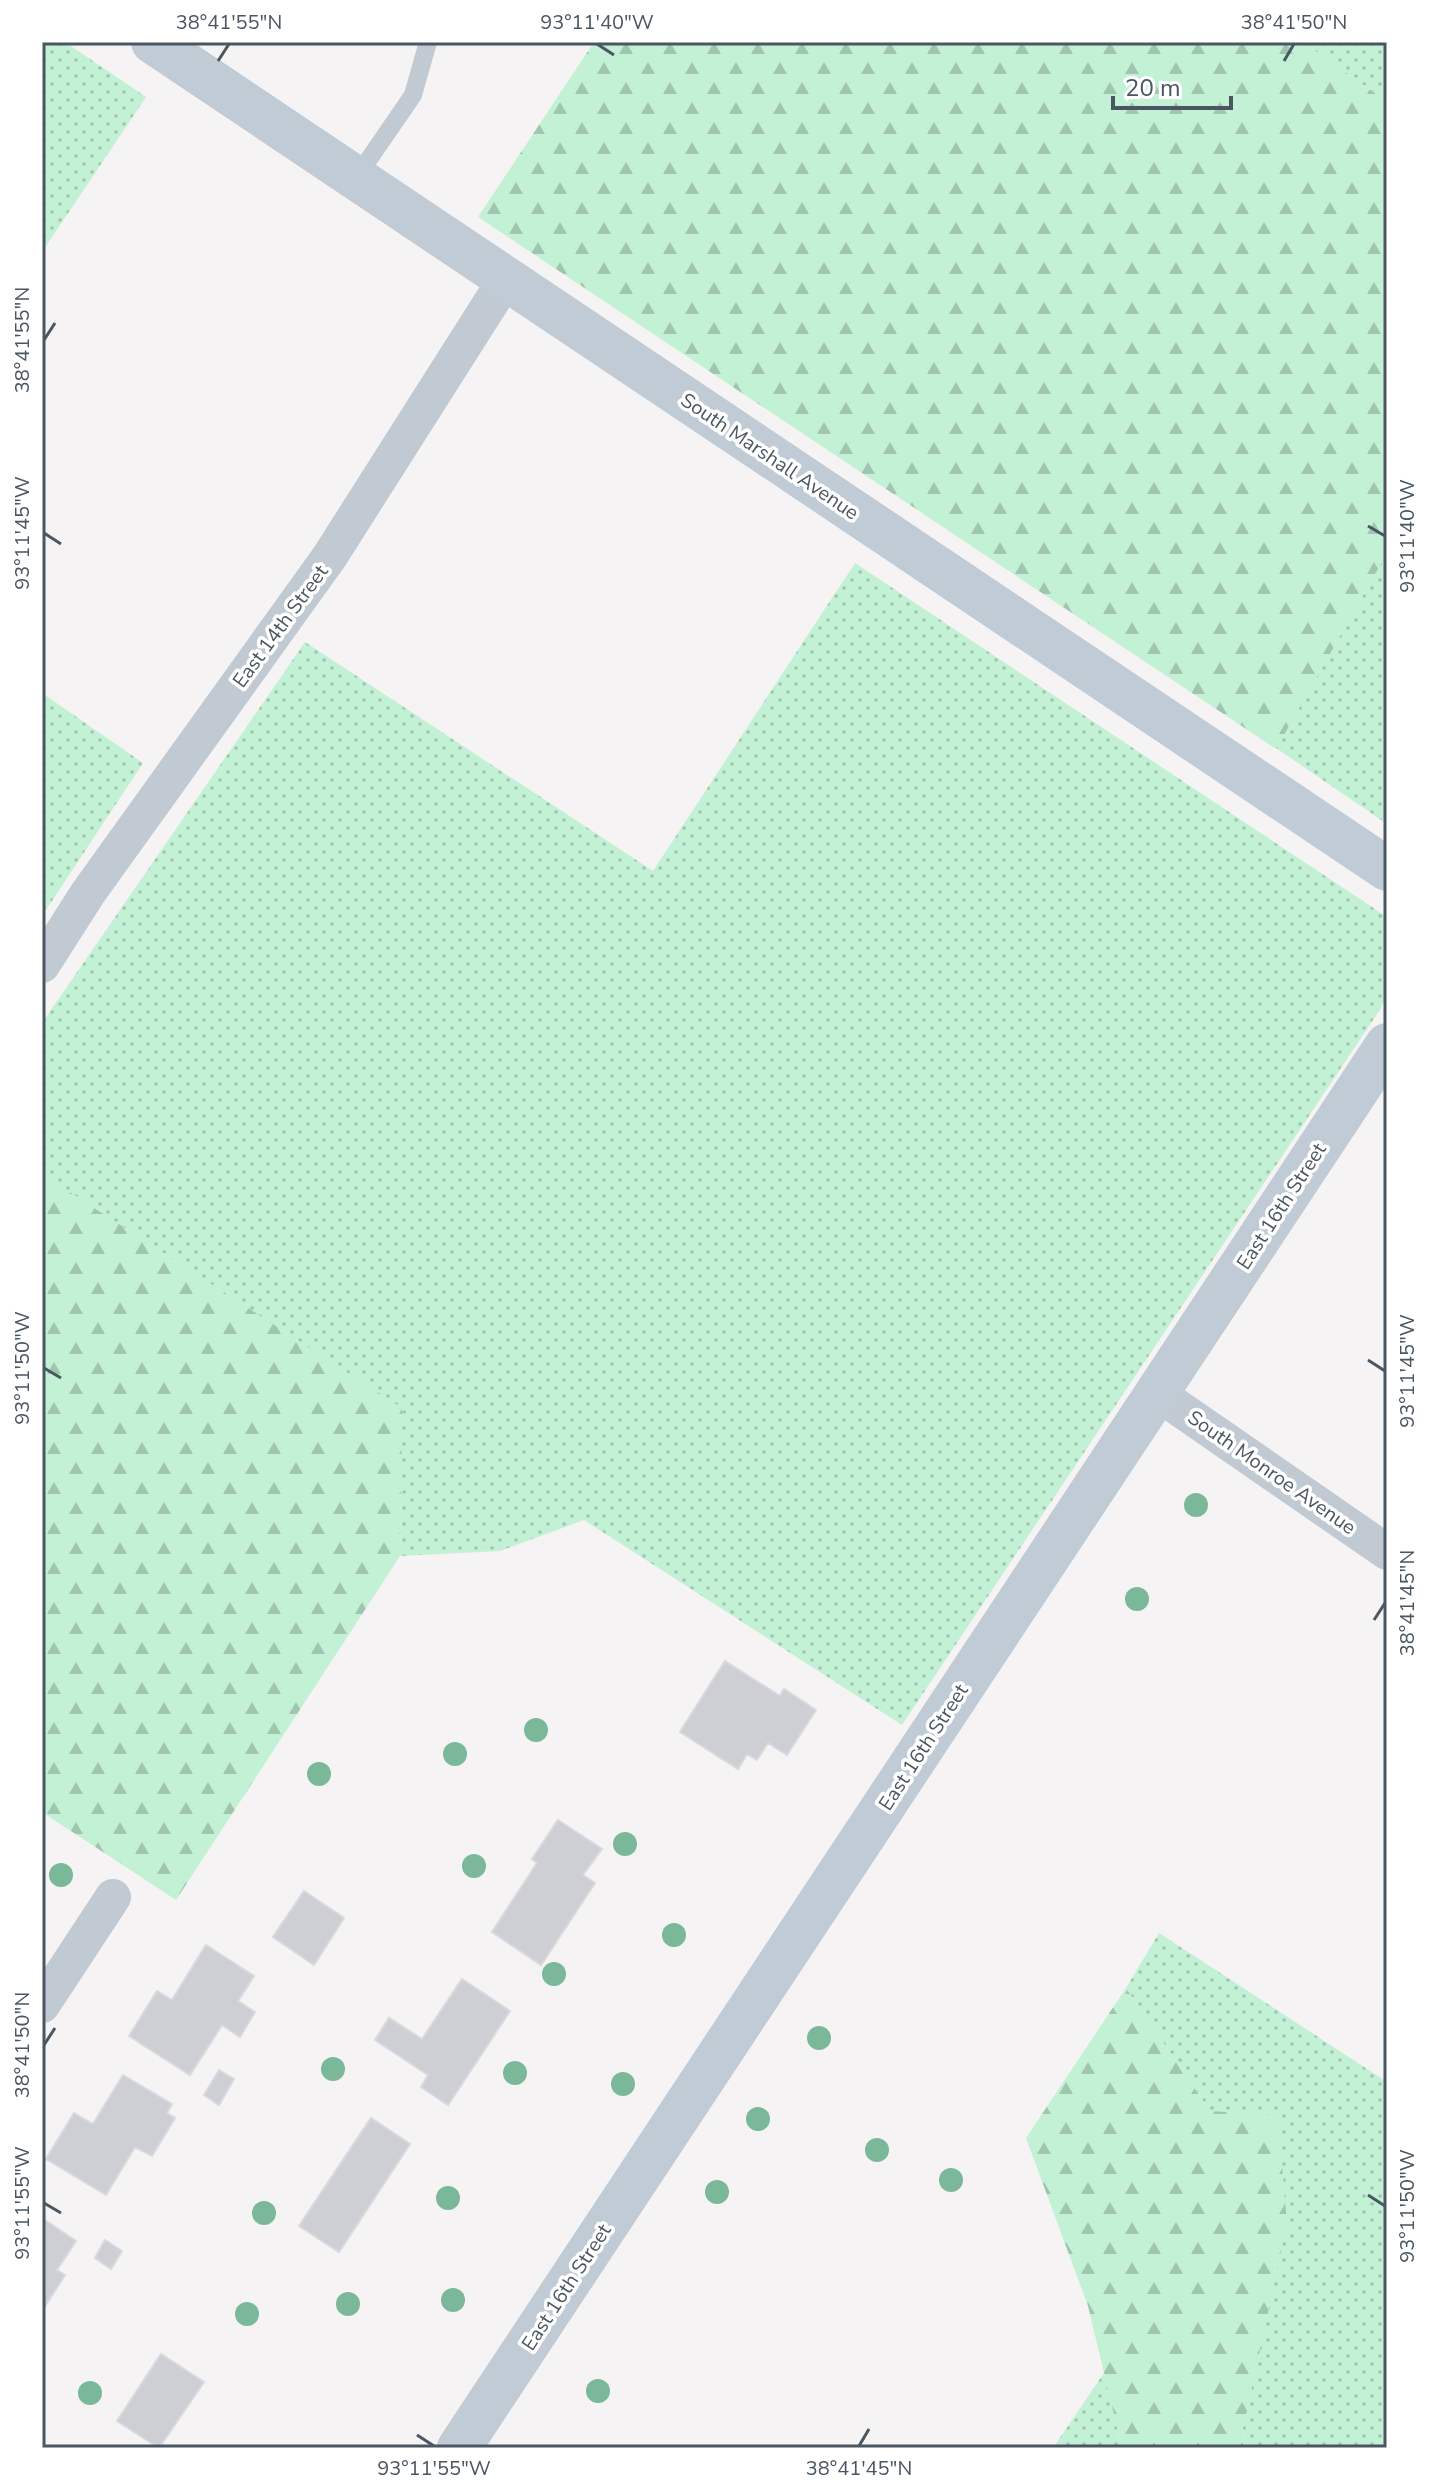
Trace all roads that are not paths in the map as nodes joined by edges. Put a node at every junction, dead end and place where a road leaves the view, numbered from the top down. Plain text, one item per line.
1 (153, 42) edge
2 (428, 42) edge
3 (356, 178) junction
4 (506, 279) junction
5 (1387, 869) edge
6 (42, 965) edge
7 (1387, 1045) edge
8 (1157, 1393) junction
9 (1387, 1552) edge
10 (113, 1897) dead end
11 (42, 2005) edge
12 (459, 2448) edge

1 - 3 street, South Marshall Avenue
2 - 3 lane
3 - 4 street, South Marshall Avenue
4 - 5 street, South Marshall Avenue
4 - 6 street, East 14th Street
7 - 8 street, East 16th Street
8 - 9 street, South Monroe Avenue
8 - 12 street, East 16th Street
10 - 11 street

